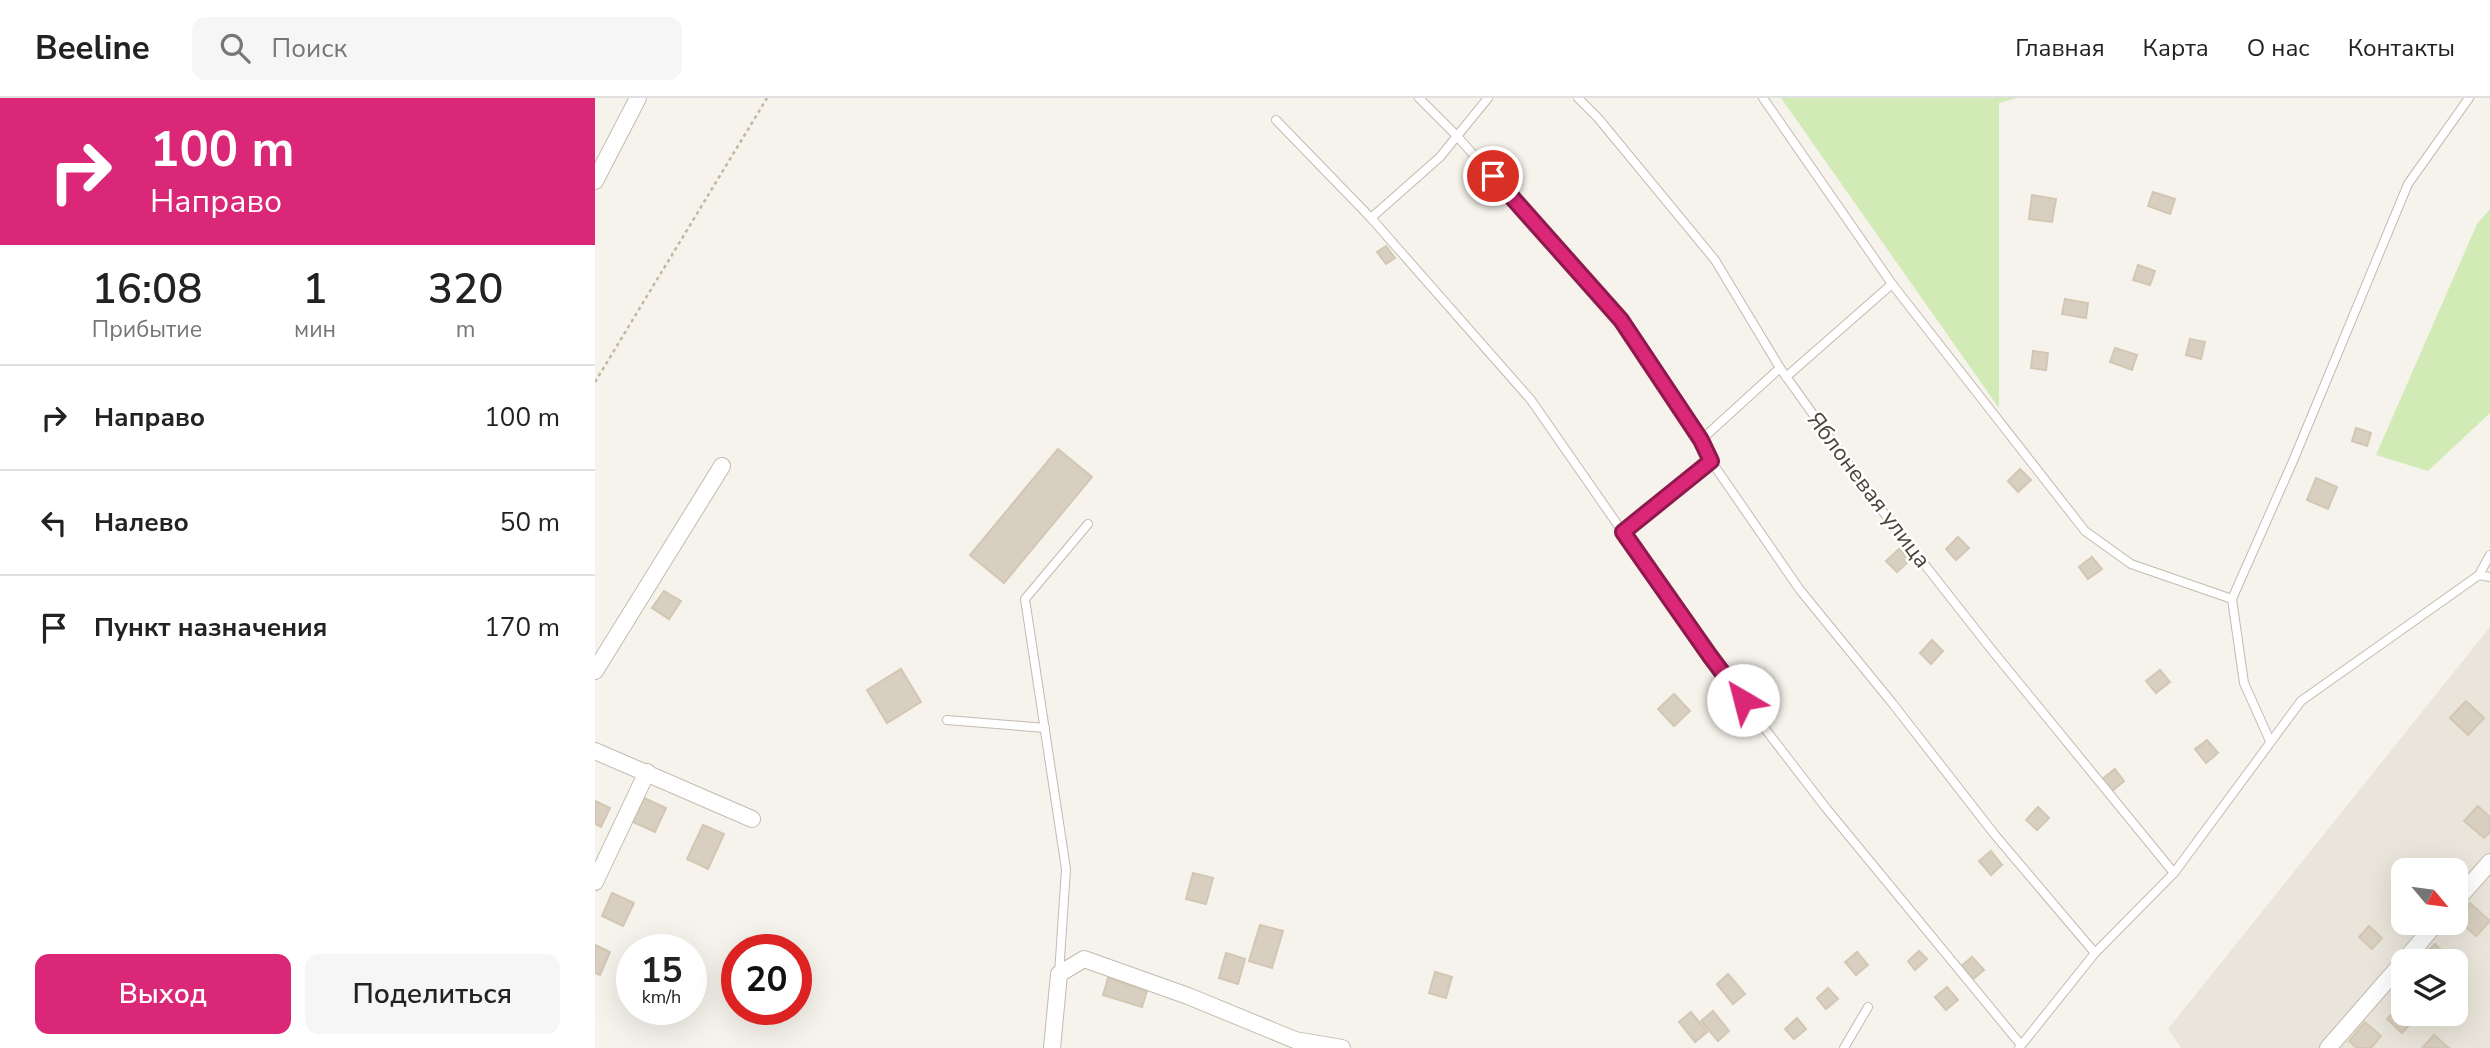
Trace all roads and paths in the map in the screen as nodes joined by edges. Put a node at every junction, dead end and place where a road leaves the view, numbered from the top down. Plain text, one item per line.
1 (638, 98) edge
2 (767, 98) edge
3 (1419, 98) edge
4 (1488, 98) edge
5 (1578, 98) edge
6 (1763, 98) edge
7 (2469, 98) edge
8 (1276, 120) dead end
9 (1456, 135) junction
10 (595, 181) edge
11 (1371, 218) junction
12 (1892, 284) junction
13 (1780, 368) junction
14 (1786, 377) junction
15 (595, 382) edge
16 (1701, 440) junction
17 (1711, 461) junction
18 (722, 466) dead end
19 (1089, 524) dead end
20 (1623, 532) junction
21 (2490, 555) edge
22 (2479, 575) junction
23 (2490, 577) edge
24 (2232, 599) junction
25 (595, 671) edge
26 (947, 720) dead end
27 (1045, 728) junction
28 (2270, 741) junction
29 (595, 751) edge
30 (647, 772) junction
31 (752, 819) dead end
32 (2490, 862) edge
33 (2174, 873) junction
34 (595, 882) edge
35 (2468, 887) edge
36 (2426, 935) edge
37 (2414, 949) edge
38 (2095, 953) junction
39 (1059, 974) junction
40 (2391, 975) edge
41 (1868, 1007) dead end
42 (2020, 1046) edge
43 (1052, 1048) edge
44 (1342, 1048) edge
45 (1844, 1048) edge
46 (2328, 1048) edge

1 - 10 street
2 - 15 path
3 - 9 lane
4 - 9 lane
5 - 13 lane, Яблоневая улица
6 - 12 lane
7 - 24 lane
8 - 11 lane
9 - 11 lane
9 - 16 lane
11 - 20 lane
12 - 14 lane
12 - 24 lane
13 - 14 lane, Яблоневая улица
13 - 16 lane
14 - 33 lane, Яблоневая улица
16 - 17 lane
17 - 20 lane
17 - 38 lane
18 - 25 street
19 - 27 lane
20 - 42 lane
21 - 22 lane
22 - 23 lane
22 - 28 lane
24 - 28 lane
26 - 27 lane
27 - 39 lane
28 - 33 lane
29 - 30 street
30 - 31 street
30 - 34 street
32 - 35 street
33 - 38 lane
36 - 37 street
38 - 42 lane
39 - 43 street
39 - 44 street
40 - 46 street
41 - 45 lane

